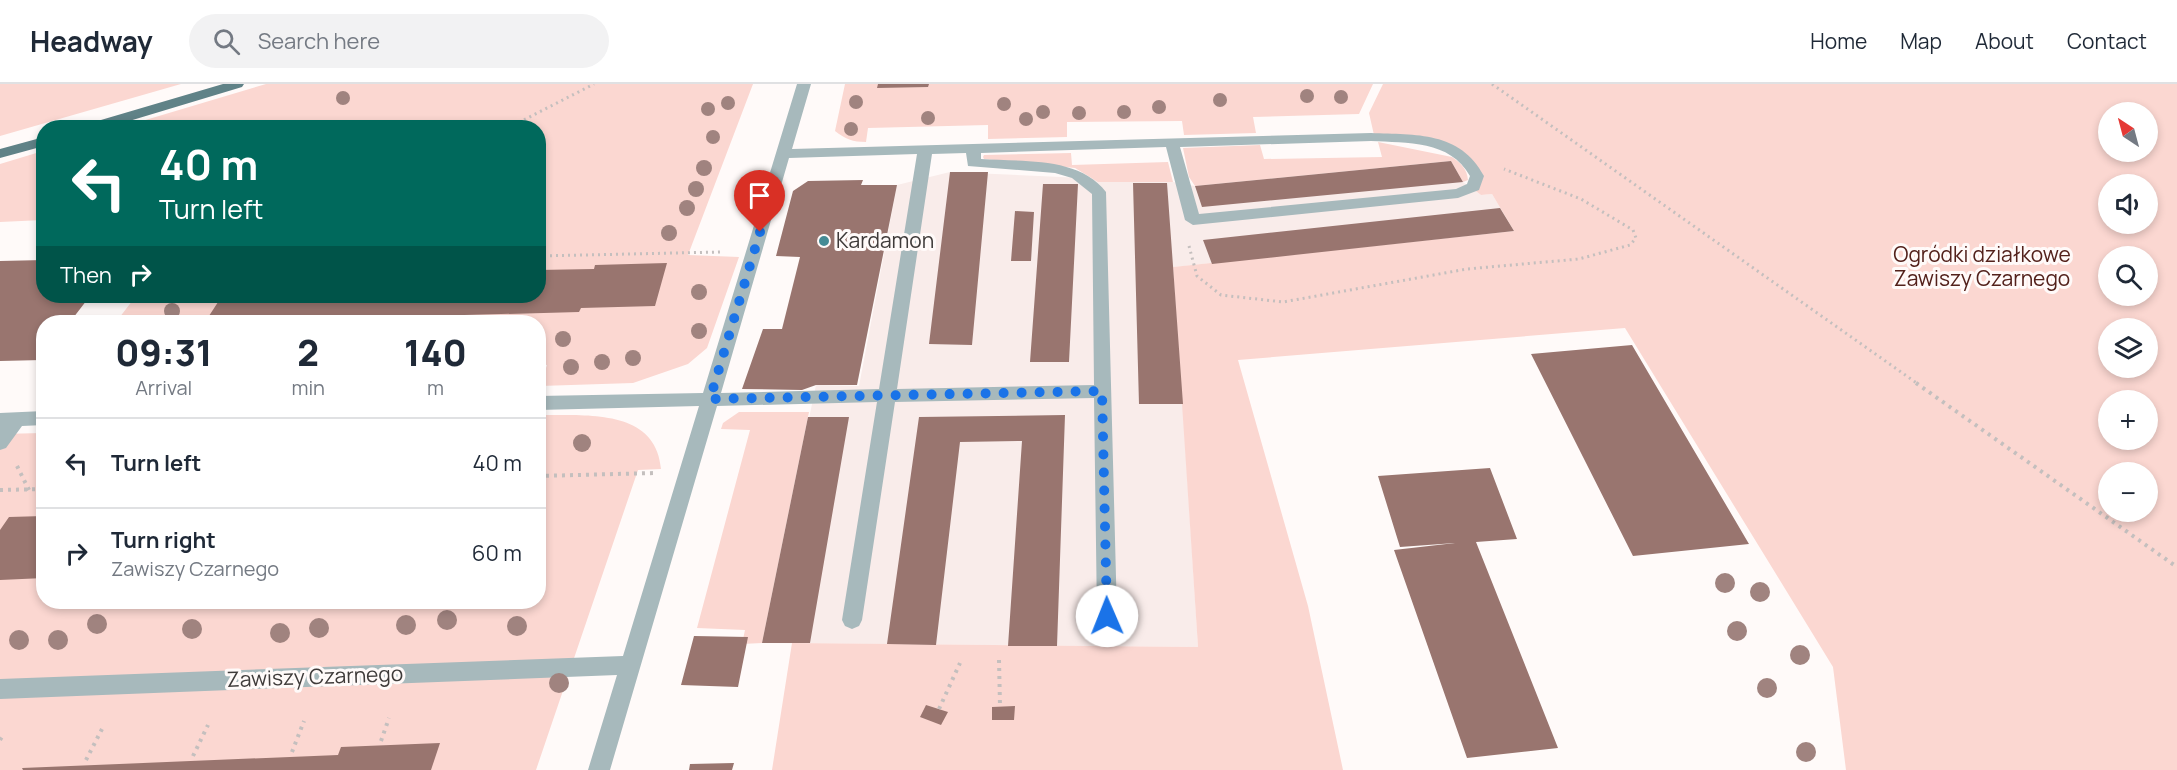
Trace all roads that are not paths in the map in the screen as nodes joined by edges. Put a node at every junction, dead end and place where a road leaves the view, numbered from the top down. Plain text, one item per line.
1 (237, 84) edge
2 (804, 84) edge
3 (116, 120) edge
4 (36, 143) edge
5 (1172, 143) junction
6 (974, 149) junction
7 (925, 150) junction
8 (0, 154) edge
9 (783, 154) junction
10 (1102, 391) junction
11 (887, 395) junction
12 (710, 399) junction
13 (546, 403) edge
14 (36, 418) edge
15 (8, 420) edge
16 (0, 443) edge
17 (1107, 616) dead end
18 (852, 620) dead end
19 (630, 665) junction
20 (0, 689) edge
21 (599, 770) edge

1 - 3 main road
2 - 9 street
4 - 8 main road
5 - 5 street
5 - 6 street
6 - 7 street
6 - 10 street
7 - 9 street
7 - 11 street
9 - 12 street
10 - 11 street
10 - 17 street
11 - 12 street
11 - 18 street
12 - 13 street
12 - 19 street
14 - 15 street
15 - 16 street
19 - 20 street, Zawiszy Czarnego
19 - 21 street

